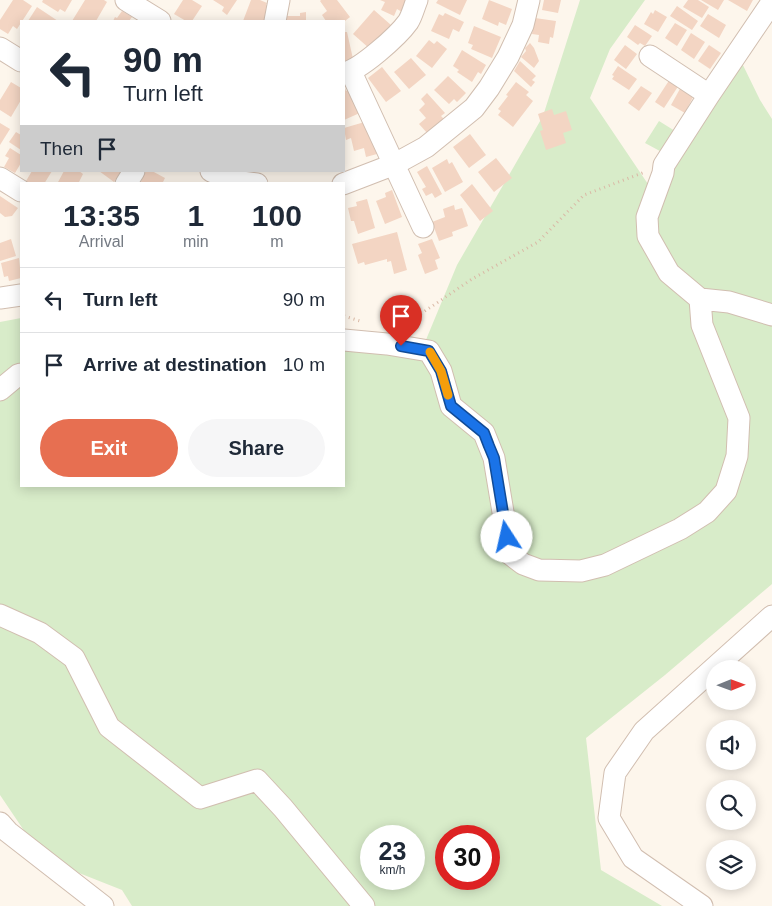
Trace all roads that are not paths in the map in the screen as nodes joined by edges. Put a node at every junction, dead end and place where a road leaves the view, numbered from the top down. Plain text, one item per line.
1 (126, 0) edge
2 (278, 0) edge
3 (417, 0) edge
4 (529, 0) edge
5 (772, 2) edge
6 (158, 20) edge
7 (275, 20) edge
8 (0, 48) edge
9 (650, 56) dead end
10 (20, 60) edge
11 (347, 72) edge
12 (709, 95) junction
13 (395, 164) junction
14 (214, 172) edge
15 (0, 178) edge
16 (241, 182) edge
17 (345, 183) edge
18 (20, 190) edge
19 (423, 226) dead end
20 (20, 295) edge
21 (0, 298) edge
22 (700, 299) junction
23 (772, 315) edge
24 (345, 340) edge
25 (20, 374) edge
26 (0, 390) edge
27 (0, 615) edge
28 (772, 616) edge
29 (0, 823) edge
30 (103, 906) edge
31 (364, 906) edge
32 (702, 906) edge

1 - 6 street
2 - 7 street
3 - 11 street
4 - 13 street
5 - 12 street
8 - 10 street
9 - 12 street
11 - 13 street
12 - 22 street
13 - 17 street
13 - 19 street
14 - 16 street
15 - 18 street
20 - 21 street
22 - 23 street
22 - 24 street
25 - 26 street
27 - 31 street
28 - 32 street
29 - 30 street

